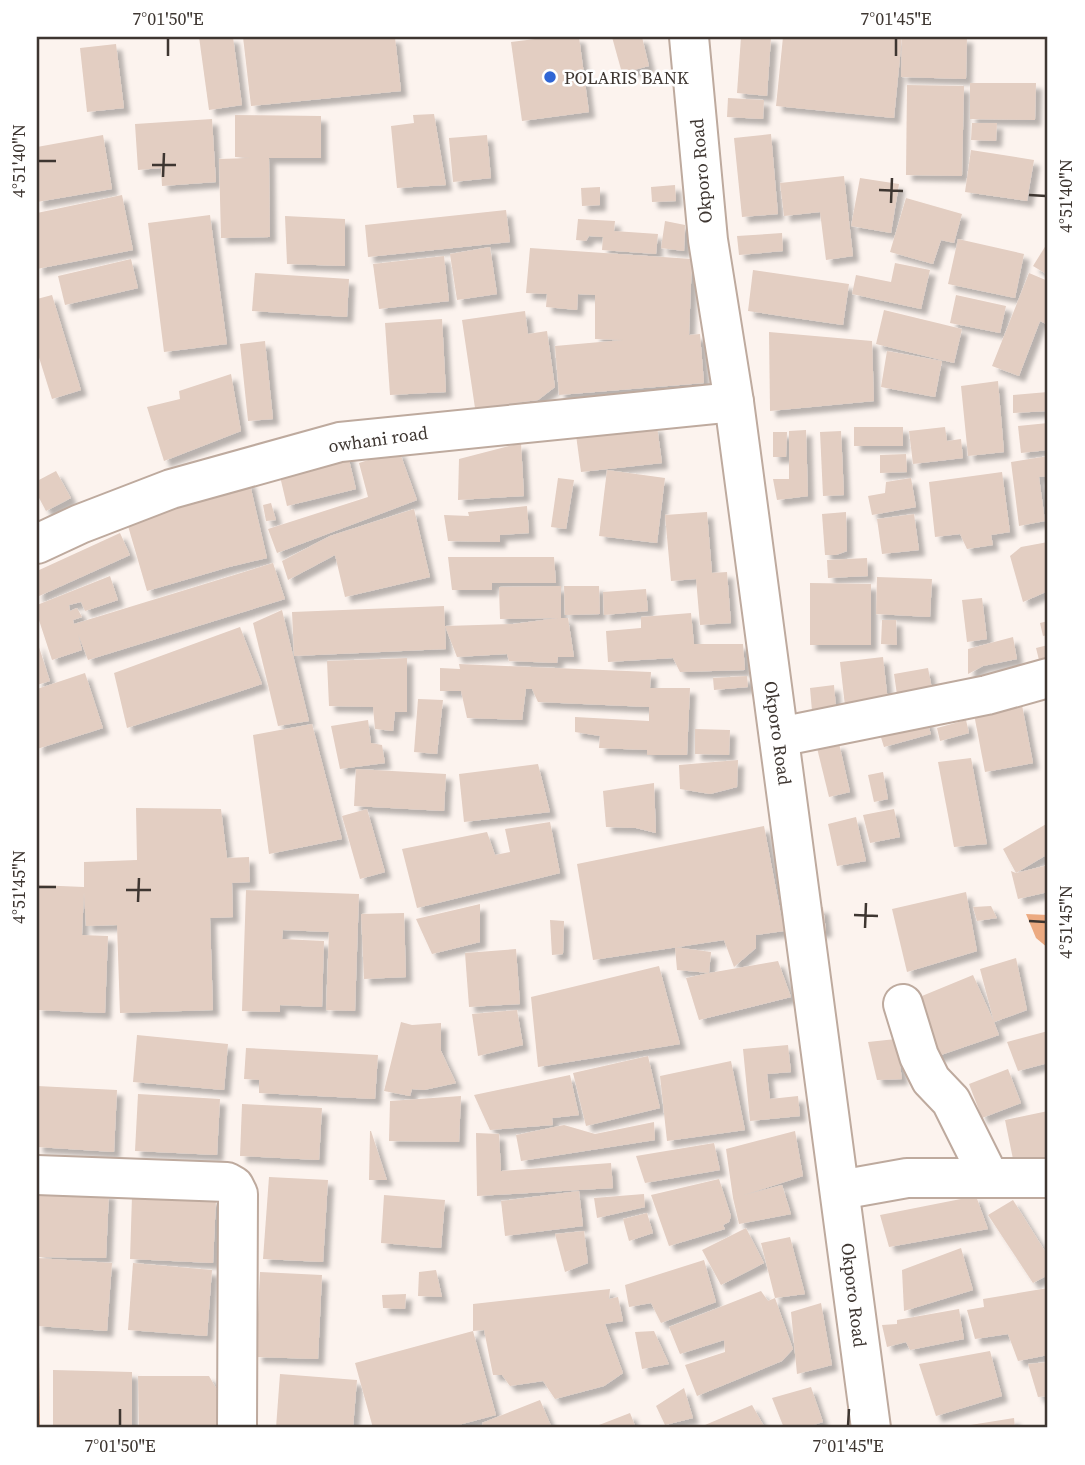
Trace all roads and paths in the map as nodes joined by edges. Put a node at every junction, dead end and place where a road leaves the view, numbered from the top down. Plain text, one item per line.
1 (689, 37) edge
2 (734, 402) junction
3 (37, 544) edge
4 (1048, 678) edge
5 (779, 737) junction
6 (903, 1004) dead end
7 (37, 1175) edge
8 (989, 1177) junction
9 (1048, 1178) edge
10 (840, 1190) junction
11 (237, 1428) edge
12 (871, 1428) edge

1 - 2 street, Okporo Road
2 - 3 street, owhani road
2 - 5 street, Okporo Road
4 - 5 street
5 - 10 street, Okporo Road
6 - 8 street
7 - 11 street
8 - 9 street
8 - 10 street
10 - 12 street, Okporo Road

